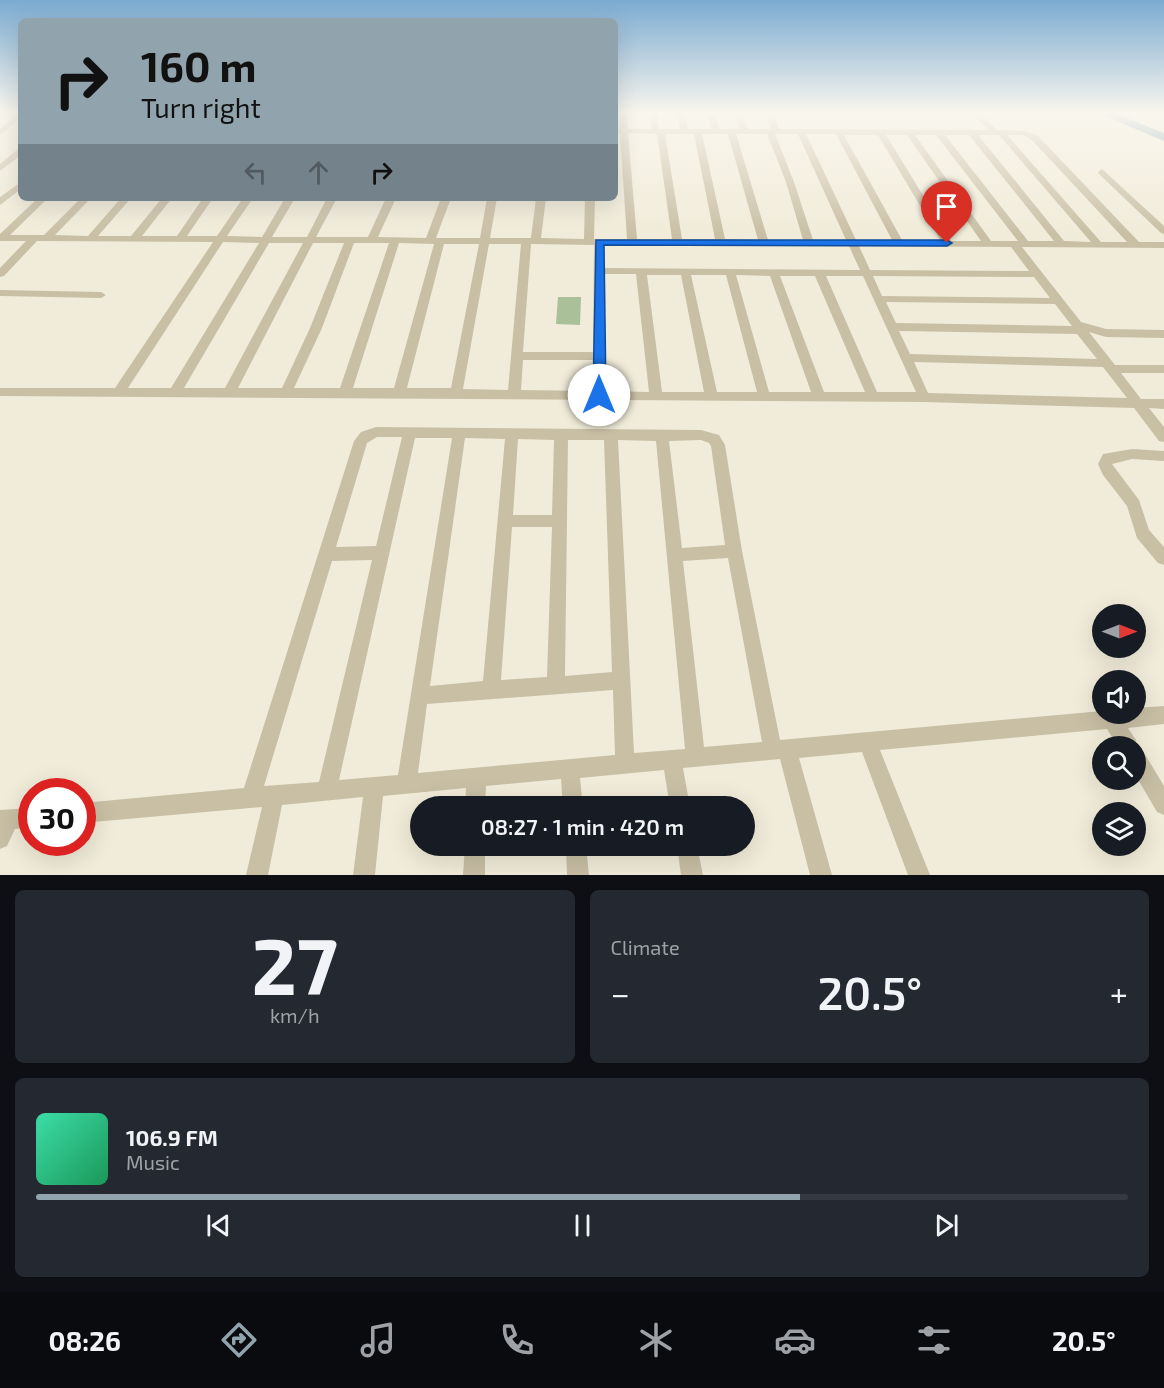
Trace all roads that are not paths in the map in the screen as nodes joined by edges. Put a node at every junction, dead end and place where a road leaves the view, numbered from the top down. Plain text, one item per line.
1 (17, 154) edge
2 (622, 154) edge
3 (662, 154) edge
4 (702, 154) edge
5 (738, 154) edge
6 (780, 154) edge
7 (812, 154) edge
8 (851, 154) edge
9 (893, 154) edge
10 (924, 154) edge
11 (954, 154) edge
12 (989, 154) edge
13 (1017, 154) edge
14 (1050, 154) edge
15 (0, 168) edge
16 (1102, 172) dead end
17 (18, 187) edge
18 (40, 201) edge
19 (84, 201) edge
20 (123, 201) edge
21 (165, 201) edge
22 (206, 201) edge
23 (246, 201) edge
24 (288, 201) edge
25 (330, 201) edge
26 (390, 201) edge
27 (445, 201) edge
28 (491, 201) edge
29 (540, 201) edge
30 (590, 201) edge
31 (0, 202) edge
32 (1164, 231) edge
33 (0, 238) edge
34 (35, 238) junction
35 (47, 238) junction
36 (90, 239) junction
37 (134, 239) junction
38 (180, 239) junction
39 (222, 239) junction
40 (265, 239) junction
41 (310, 240) junction
42 (395, 240) junction
43 (435, 240) junction
44 (483, 240) junction
45 (350, 241) junction
46 (371, 241) junction
47 (677, 241) junction
48 (720, 241) junction
49 (531, 242) junction
50 (594, 242) junction
51 (632, 242) junction
52 (764, 242) junction
53 (809, 242) junction
54 (854, 242) junction
55 (898, 243) junction
56 (947, 243) junction
57 (987, 243) junction
58 (1020, 244) junction
59 (1061, 244) junction
60 (1099, 245) junction
61 (1136, 245) junction
62 (1164, 245) edge
63 (599, 271) junction
64 (641, 271) junction
65 (685, 271) junction
66 (730, 272) junction
67 (774, 273) junction
68 (819, 273) junction
69 (866, 273) junction
70 (0, 274) edge
71 (1036, 274) junction
72 (0, 293) edge
73 (100, 295) dead end
74 (878, 299) junction
75 (1057, 301) junction
76 (891, 327) junction
77 (1077, 327) junction
78 (1164, 334) edge
79 (599, 356) junction
80 (518, 357) junction
81 (906, 358) junction
82 (1107, 366) junction
83 (1164, 369) edge
84 (0, 392) edge
85 (176, 392) junction
86 (230, 392) junction
87 (286, 392) junction
88 (118, 393) junction
89 (345, 393) junction
90 (399, 393) junction
91 (456, 393) junction
92 (514, 394) junction
93 (599, 395) junction
94 (711, 396) junction
95 (764, 396) junction
96 (656, 397) junction
97 (819, 397) junction
98 (873, 397) junction
99 (924, 397) junction
100 (1136, 402) junction
101 (1164, 404) edge
102 (410, 432) junction
103 (459, 434) junction
104 (561, 434) junction
105 (512, 435) junction
106 (611, 435) junction
107 (662, 436) junction
108 (1164, 437) edge
109 (1164, 456) edge
110 (559, 521) junction
111 (505, 522) junction
112 (734, 551) junction
113 (325, 554) junction
114 (381, 554) junction
115 (676, 555) junction
116 (1164, 558) edge
117 (620, 680) junction
118 (556, 686) junction
119 (492, 689) junction
120 (421, 696) junction
121 (1164, 715) edge
122 (1146, 717) edge
123 (1092, 722) edge
124 (868, 742) junction
125 (780, 751) junction
126 (696, 759) junction
127 (672, 761) junction
128 (625, 765) junction
129 (570, 770) junction
130 (1146, 775) edge
131 (476, 779) junction
132 (406, 785) junction
133 (374, 788) junction
134 (326, 792) junction
135 (274, 796) junction
136 (476, 796) edge
137 (572, 796) edge
138 (678, 796) edge
139 (250, 798) junction
140 (1164, 805) edge
141 (96, 812) edge
142 (4, 820) edge
143 (0, 839) edge
144 (475, 856) edge
145 (577, 856) edge
146 (689, 856) edge
147 (257, 875) edge
148 (364, 875) edge
149 (474, 875) edge
150 (578, 875) edge
151 (692, 875) edge
152 (821, 875) edge
153 (919, 875) edge

1 - 15 street
2 - 51 street
3 - 47 street
4 - 48 street
5 - 52 street
6 - 53 street
7 - 54 street
8 - 55 street
9 - 56 street
10 - 57 street
11 - 58 street
12 - 59 street
13 - 60 street
14 - 61 street
16 - 32 street
17 - 31 street
18 - 33 street
19 - 35 street
20 - 36 street
21 - 37 street
22 - 38 street
23 - 39 street
24 - 40 street
25 - 41 street
26 - 46 street
27 - 43 street
28 - 44 street
29 - 49 street
30 - 50 street
33 - 34 street
34 - 35 street
34 - 70 street
35 - 36 street
36 - 37 street
37 - 38 street
38 - 39 street
39 - 40 street
39 - 88 street
40 - 41 street
40 - 85 street
41 - 45 street
41 - 86 street
42 - 43 street
42 - 46 street
42 - 89 street
43 - 44 street
43 - 90 street
44 - 49 street
44 - 91 street
45 - 46 street
45 - 87 street
47 - 48 street
47 - 51 street
48 - 52 street
49 - 50 street
49 - 80 street
50 - 51 street
50 - 63 street
52 - 53 street
53 - 54 street
54 - 55 street
54 - 69 street
55 - 56 street
56 - 57 street
57 - 58 street
58 - 59 street
58 - 71 street
59 - 60 street
60 - 61 street
61 - 62 street
63 - 64 street
63 - 79 street
64 - 65 street
64 - 96 street
65 - 66 street
65 - 94 street
66 - 67 street
66 - 95 street
67 - 68 street
67 - 97 street
68 - 69 street
68 - 98 street
69 - 71 street
69 - 74 street
71 - 75 street
72 - 73 street
74 - 75 street
74 - 76 street
75 - 77 street
76 - 77 street
76 - 81 street
77 - 78 street
77 - 82 street
79 - 80 street
79 - 93 street
80 - 92 street
81 - 82 street
81 - 99 street
82 - 83 street
82 - 100 street
84 - 88 street
85 - 86 street
85 - 88 street
86 - 87 street
87 - 89 street
89 - 90 street
90 - 91 street
91 - 92 street
92 - 93 street
93 - 96 street
94 - 95 street
94 - 96 street
95 - 97 street
97 - 98 street
98 - 99 street
99 - 100 street
100 - 101 street
100 - 108 street
102 - 103 street
102 - 113 street
102 - 114 street
103 - 105 street
103 - 120 street
104 - 105 street
104 - 106 street
104 - 110 street
105 - 111 street
106 - 107 street
106 - 117 street
107 - 112 street
107 - 115 street
109 - 116 street
110 - 111 street
110 - 118 street
111 - 119 street
112 - 115 street
112 - 125 street
113 - 114 street
113 - 139 street
114 - 134 street
115 - 126 street
117 - 118 street
117 - 128 street
118 - 119 street
119 - 120 street
120 - 132 street
121 - 122 street
123 - 124 street
124 - 125 street
124 - 153 street
125 - 126 street
125 - 152 street
126 - 127 street
127 - 128 street
127 - 138 street
128 - 129 street
129 - 131 street
129 - 137 street
130 - 140 street
131 - 132 street
131 - 136 street
132 - 133 street
133 - 134 street
133 - 148 street
134 - 135 street
135 - 139 street
135 - 147 street
139 - 141 street
142 - 143 street
144 - 149 street
145 - 150 street
146 - 151 street

